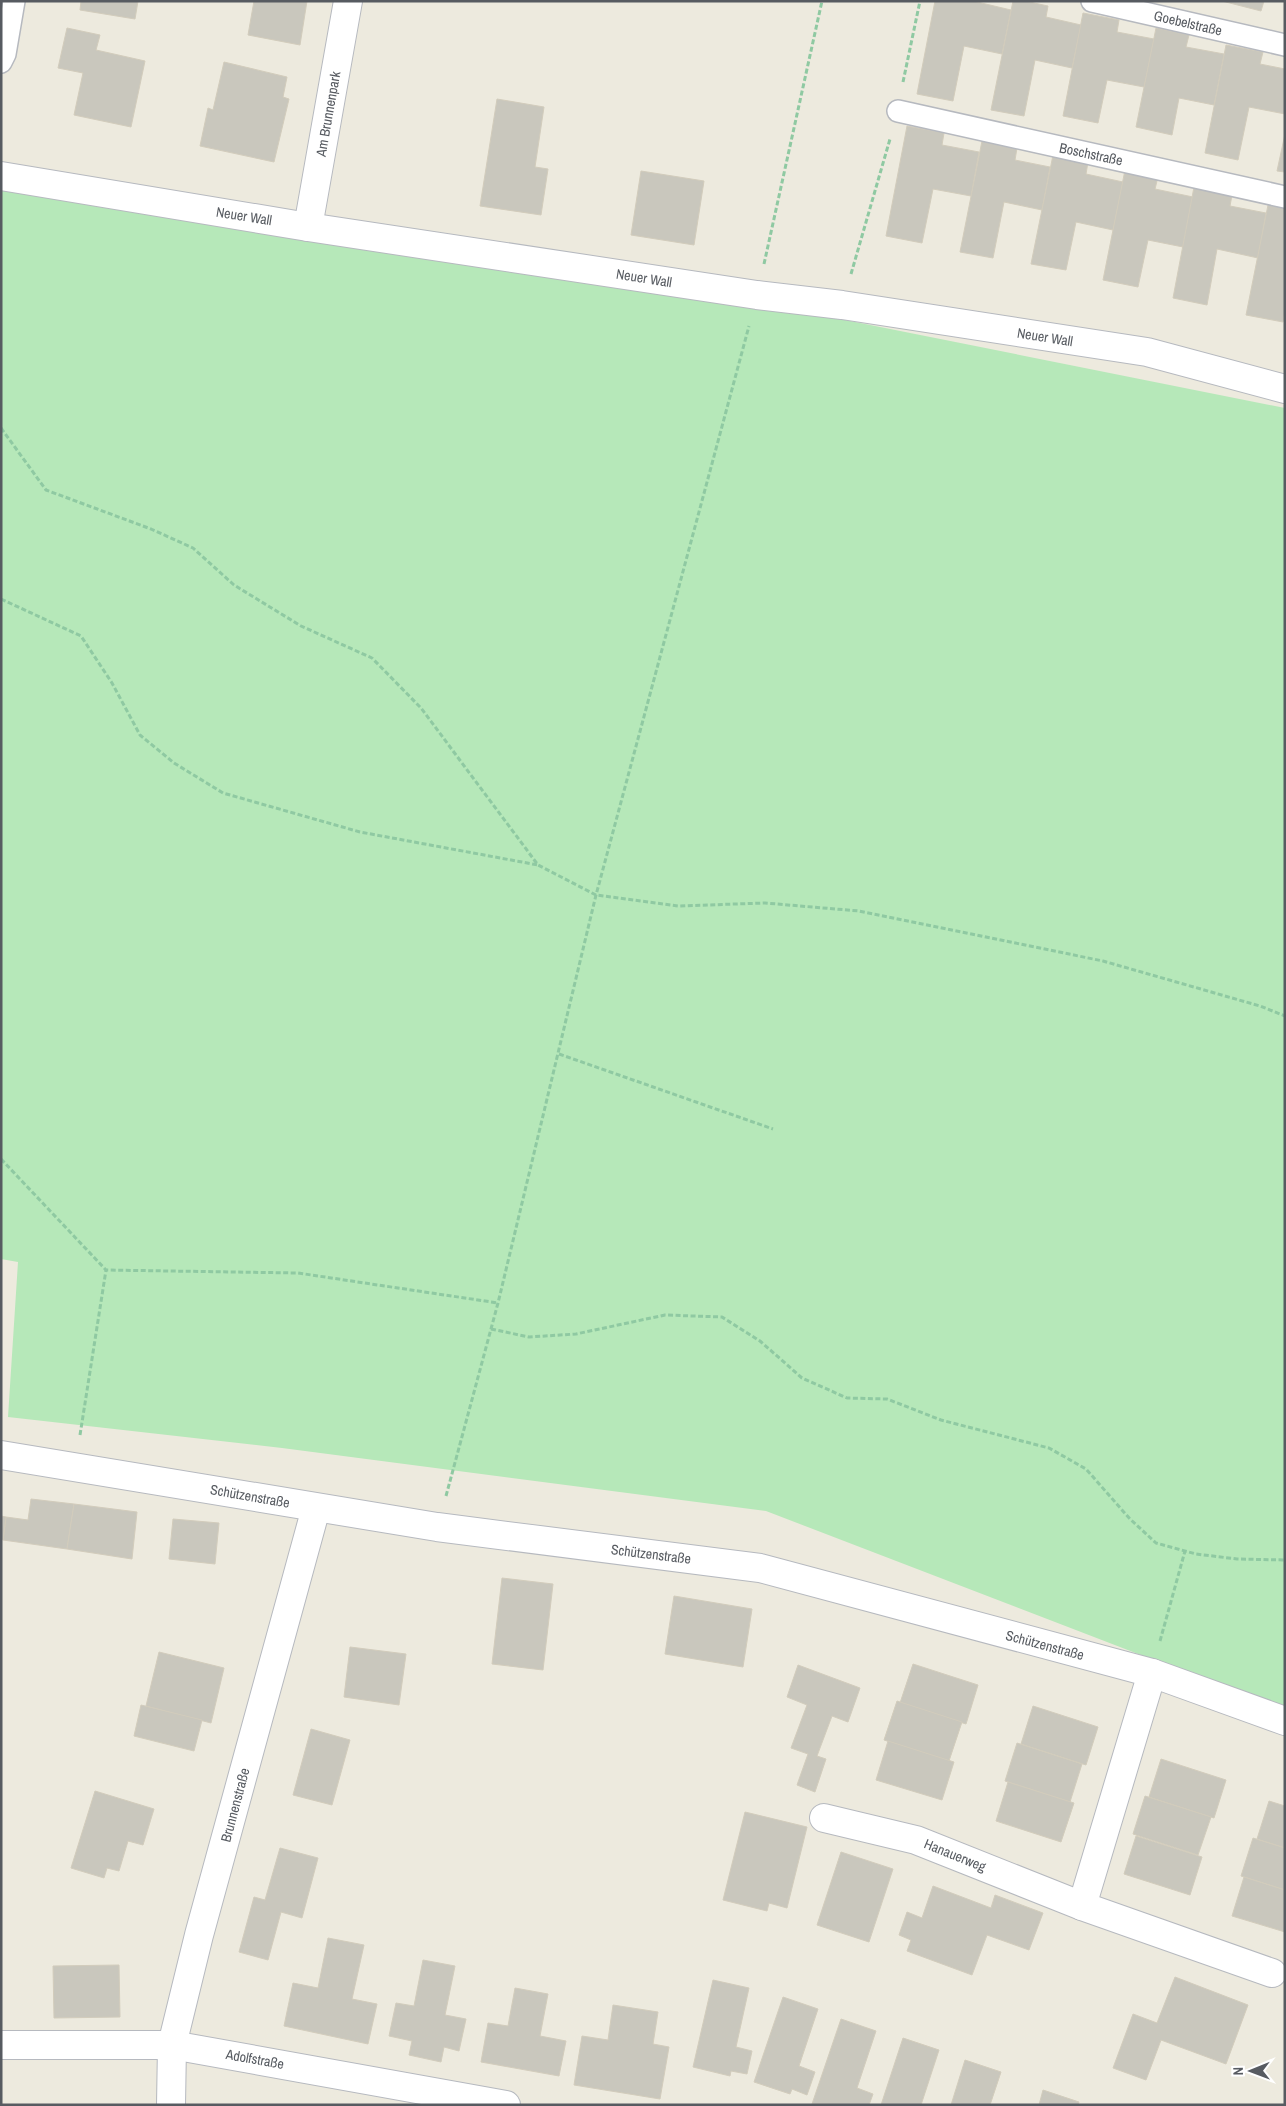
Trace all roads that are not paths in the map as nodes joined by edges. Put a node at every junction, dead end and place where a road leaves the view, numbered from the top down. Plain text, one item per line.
1 (14, 1) edge
2 (348, 1) edge
3 (1092, 1) edge
4 (1285, 45) edge
5 (1, 62) edge
6 (898, 111) road end
7 (1, 176) edge
8 (1285, 197) edge
9 (308, 227) junction
10 (1285, 389) edge
11 (1, 1455) edge
12 (316, 1508) junction
13 (1152, 1673) junction
14 (1285, 1721) edge
15 (824, 1818) dead end
16 (1082, 1906) junction
17 (1272, 1973) dead end
18 (1, 2045) edge
19 (172, 2045) junction
20 (171, 2105) edge
21 (506, 2105) edge

1 - 5 lane
2 - 9 street, Am Brunnenpark
3 - 4 lane, Goebelstraße
6 - 8 lane, Boschstraße
7 - 9 street, Neuer Wall
9 - 10 street, Neuer Wall
11 - 12 street, Schützenstraße
12 - 13 street, Schützenstraße
12 - 19 street, Brunnenstraße
13 - 14 street, Schützenstraße
13 - 16 street
15 - 16 street, Hanauerweg
16 - 17 street, Hanauerweg
18 - 19 street, Adolfstraße
19 - 20 street, Brunnenstraße
19 - 21 street, Adolfstraße

